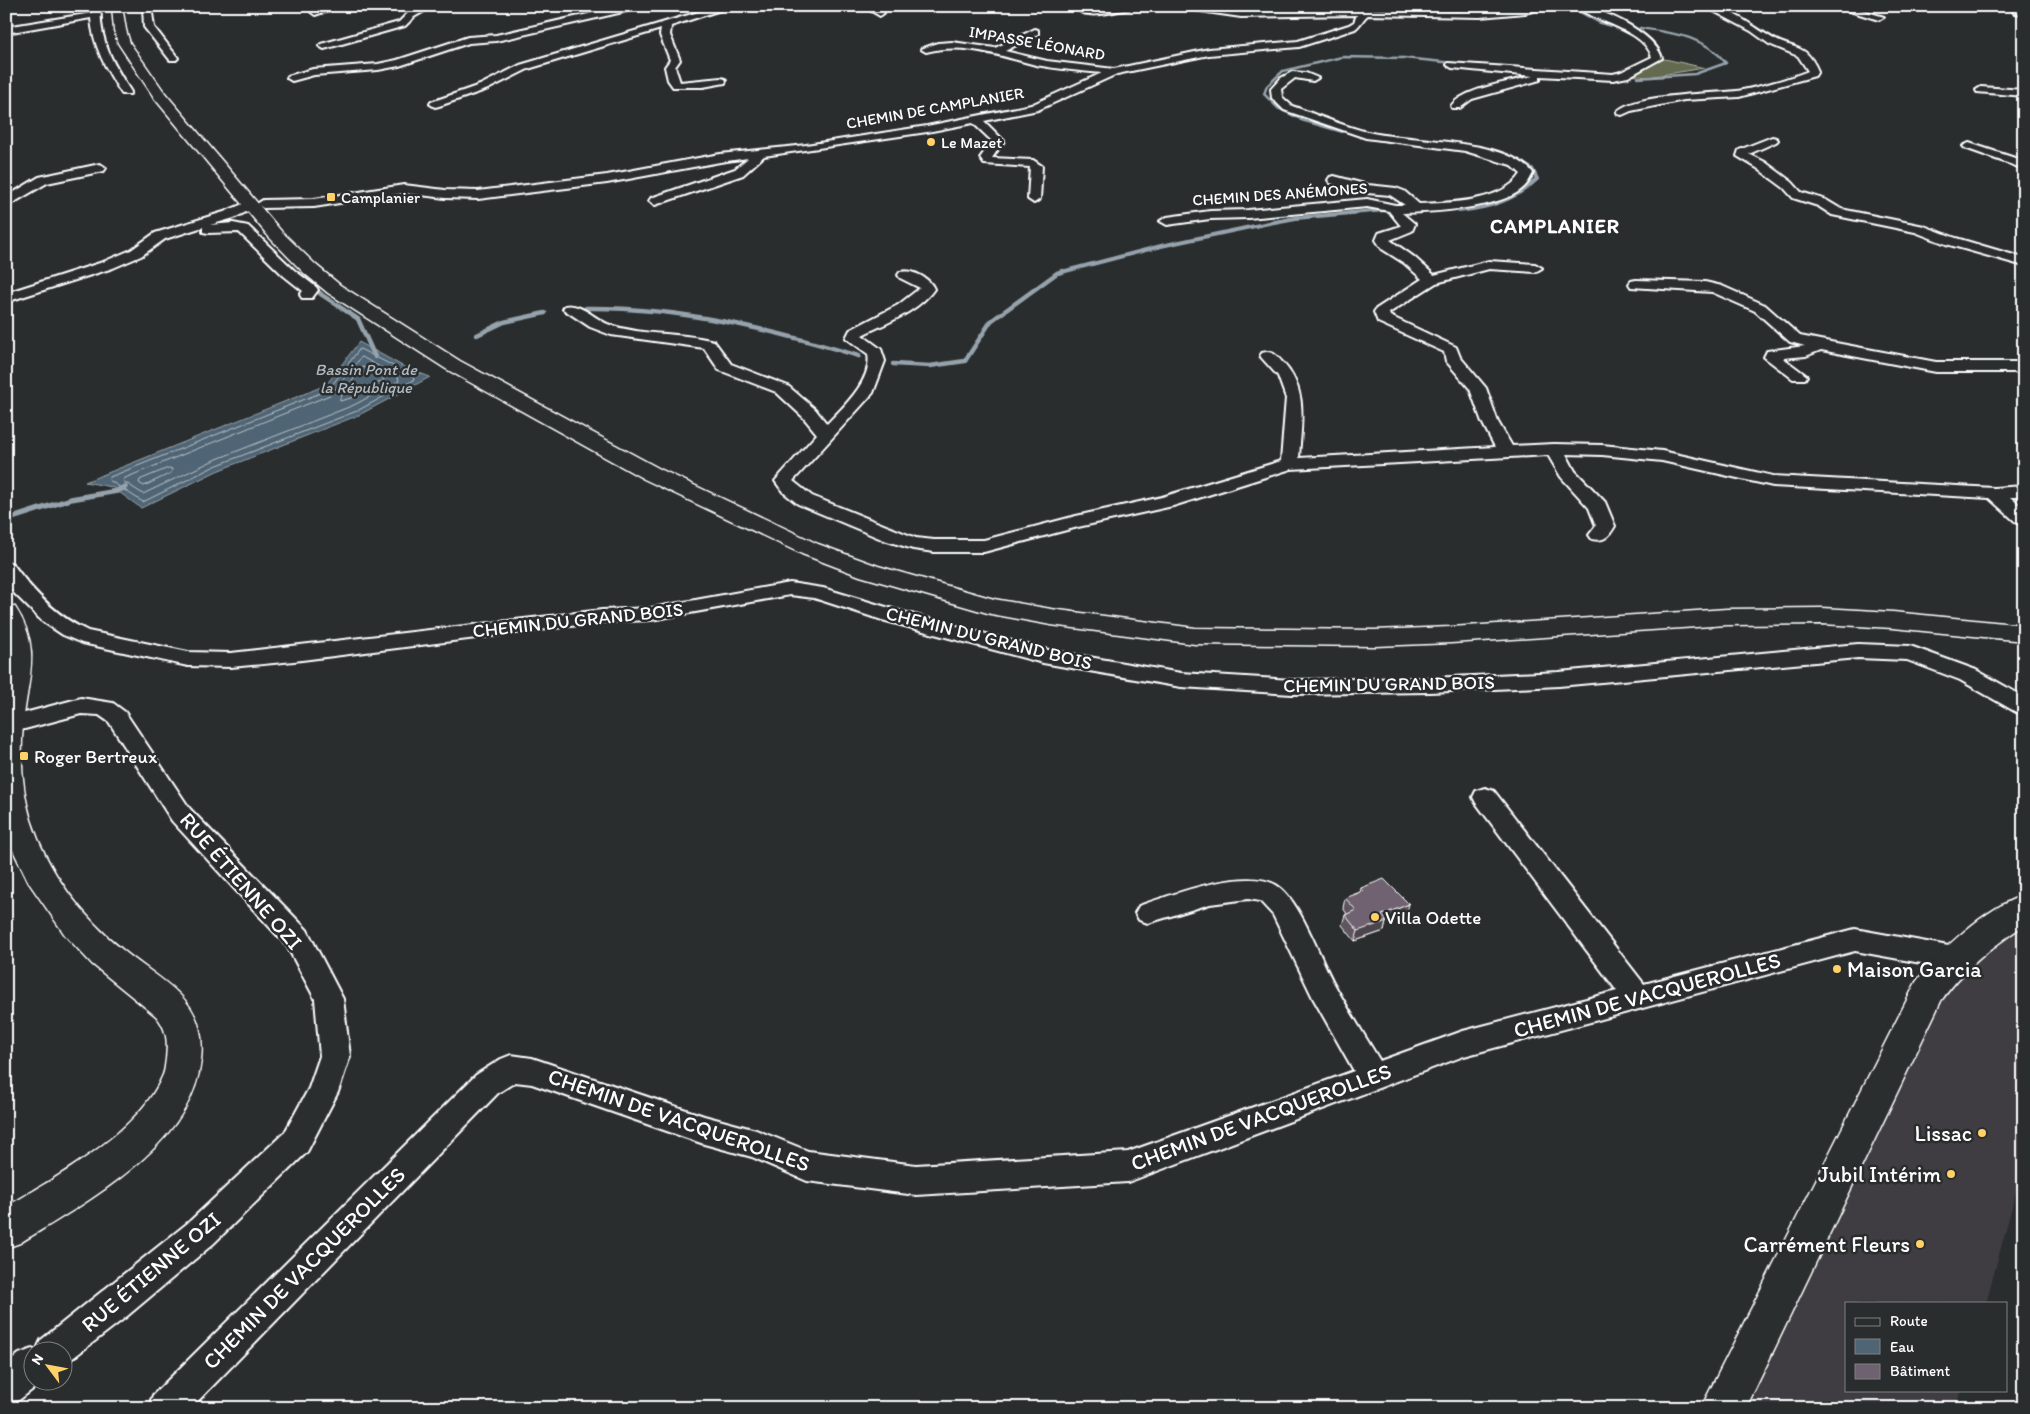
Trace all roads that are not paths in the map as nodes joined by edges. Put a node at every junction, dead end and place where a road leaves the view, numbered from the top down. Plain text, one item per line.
1 (117, 6) edge
2 (128, 6) edge
3 (147, 6) edge
4 (337, 6) edge
5 (429, 6) edge
6 (658, 6) edge
7 (729, 6) edge
8 (867, 6) edge
9 (1129, 6) edge
10 (1186, 6) edge
11 (1547, 6) edge
12 (1579, 6) edge
13 (1708, 6) edge
14 (1837, 6) edge
15 (96, 11) edge
16 (1083, 11) dead end
17 (315, 12) dead end
18 (1367, 12) junction
19 (880, 13) dead end
20 (1879, 17) dead end
21 (666, 26) junction
22 (6, 30) edge
23 (1035, 32) dead end
24 (324, 46) dead end
25 (926, 49) dead end
26 (996, 52) junction
27 (173, 58) dead end
28 (1452, 65) dead end
29 (1114, 72) junction
30 (1547, 73) junction
31 (292, 78) dead end
32 (1314, 78) dead end
33 (721, 81) dead end
34 (1981, 90) dead end
35 (126, 92) dead end
36 (2024, 92) edge
37 (435, 104) dead end
38 (1456, 106) dead end
39 (1622, 112) dead end
40 (975, 119) junction
41 (1772, 140) dead end
42 (1969, 146) dead end
43 (761, 153) junction
44 (2024, 165) edge
45 (100, 168) dead end
46 (1334, 180) dead end
47 (1034, 198) dead end
48 (655, 201) dead end
49 (6, 203) edge
50 (314, 203) junction
51 (1416, 208) junction
52 (258, 209) junction
53 (1395, 211) junction
54 (284, 216) dead end
55 (1167, 221) dead end
56 (186, 227) junction
57 (2024, 262) edge
58 (1535, 268) dead end
59 (905, 274) dead end
60 (1431, 280) junction
61 (1636, 284) dead end
62 (307, 295) dead end
63 (6, 298) edge
64 (570, 309) dead end
65 (1820, 345) junction
66 (1268, 356) dead end
67 (2024, 367) edge
68 (1799, 376) dead end
69 (826, 434) junction
70 (1554, 449) junction
71 (1508, 453) junction
72 (1290, 464) junction
73 (2024, 491) edge
74 (1994, 493) junction
75 (704, 500) junction
76 (2024, 520) edge
77 (1599, 535) dead end
78 (6, 568) edge
79 (6, 612) edge
80 (2024, 620) edge
81 (2024, 633) edge
82 (1195, 636) junction
83 (2024, 649) edge
84 (2024, 707) edge
85 (7, 726) edge
86 (1485, 798) dead end
87 (2024, 908) edge
88 (1148, 913) dead end
89 (1954, 958) junction
90 (1638, 998) junction
91 (1373, 1077) junction
92 (6, 1229) edge
93 (66, 1342) edge
94 (22, 1376) edge
95 (6, 1388) edge
96 (166, 1408) edge
97 (1723, 1408) edge

1 - 52 main road
2 - 52 main road
3 - 27 street
4 - 17 street
5 - 24 street
6 - 31 street
7 - 21 street
8 - 19 street
9 - 16 street
10 - 18 street
11 - 18 street
12 - 30 street
13 - 39 street
14 - 20 street
15 - 22 street
15 - 35 street
18 - 29 street, CHEMIN DE CAMPLANIER
21 - 33 street
21 - 37 street
23 - 26 street
25 - 26 street, IMPASSE LÉONARD
26 - 29 street, IMPASSE LÉONARD
28 - 30 street
29 - 40 street, CHEMIN DE CAMPLANIER
30 - 38 street
32 - 51 street, CHEMIN DES ANÉMONES
34 - 36 street
40 - 43 street, CHEMIN DE CAMPLANIER
40 - 47 street
41 - 57 street
42 - 44 street
43 - 48 street
43 - 50 street, CHEMIN DE CAMPLANIER
45 - 49 street
46 - 51 street
50 - 52 street, CHEMIN DE CAMPLANIER
50 - 54 street, CHEMIN DE CAMPLANIER
51 - 53 street, CHEMIN DES ANÉMONES
52 - 56 street, CHEMIN DE CAMPLANIER
52 - 75 main road
53 - 55 street, CHEMIN DES ANÉMONES
53 - 60 street
56 - 62 street
56 - 63 street, CHEMIN DE CAMPLANIER
58 - 60 street
59 - 69 street
60 - 71 street
61 - 65 street
64 - 69 street
65 - 67 street
65 - 68 street
66 - 72 street
69 - 72 street
70 - 71 street
70 - 74 street
70 - 77 street
71 - 72 street
73 - 74 street
74 - 76 street
75 - 80 main road
75 - 82 main road
78 - 84 street, CHEMIN DU GRAND BOIS
79 - 85 main road
81 - 82 main road
82 - 83 main road
85 - 92 main road
85 - 93 street, RUE ÉTIENNE OZI
86 - 90 street
87 - 89 main road
88 - 91 street
89 - 90 street, CHEMIN DE VACQUEROLLES
89 - 97 main road
90 - 91 street, CHEMIN DE VACQUEROLLES
91 - 96 street, CHEMIN DE VACQUEROLLES
94 - 95 street

